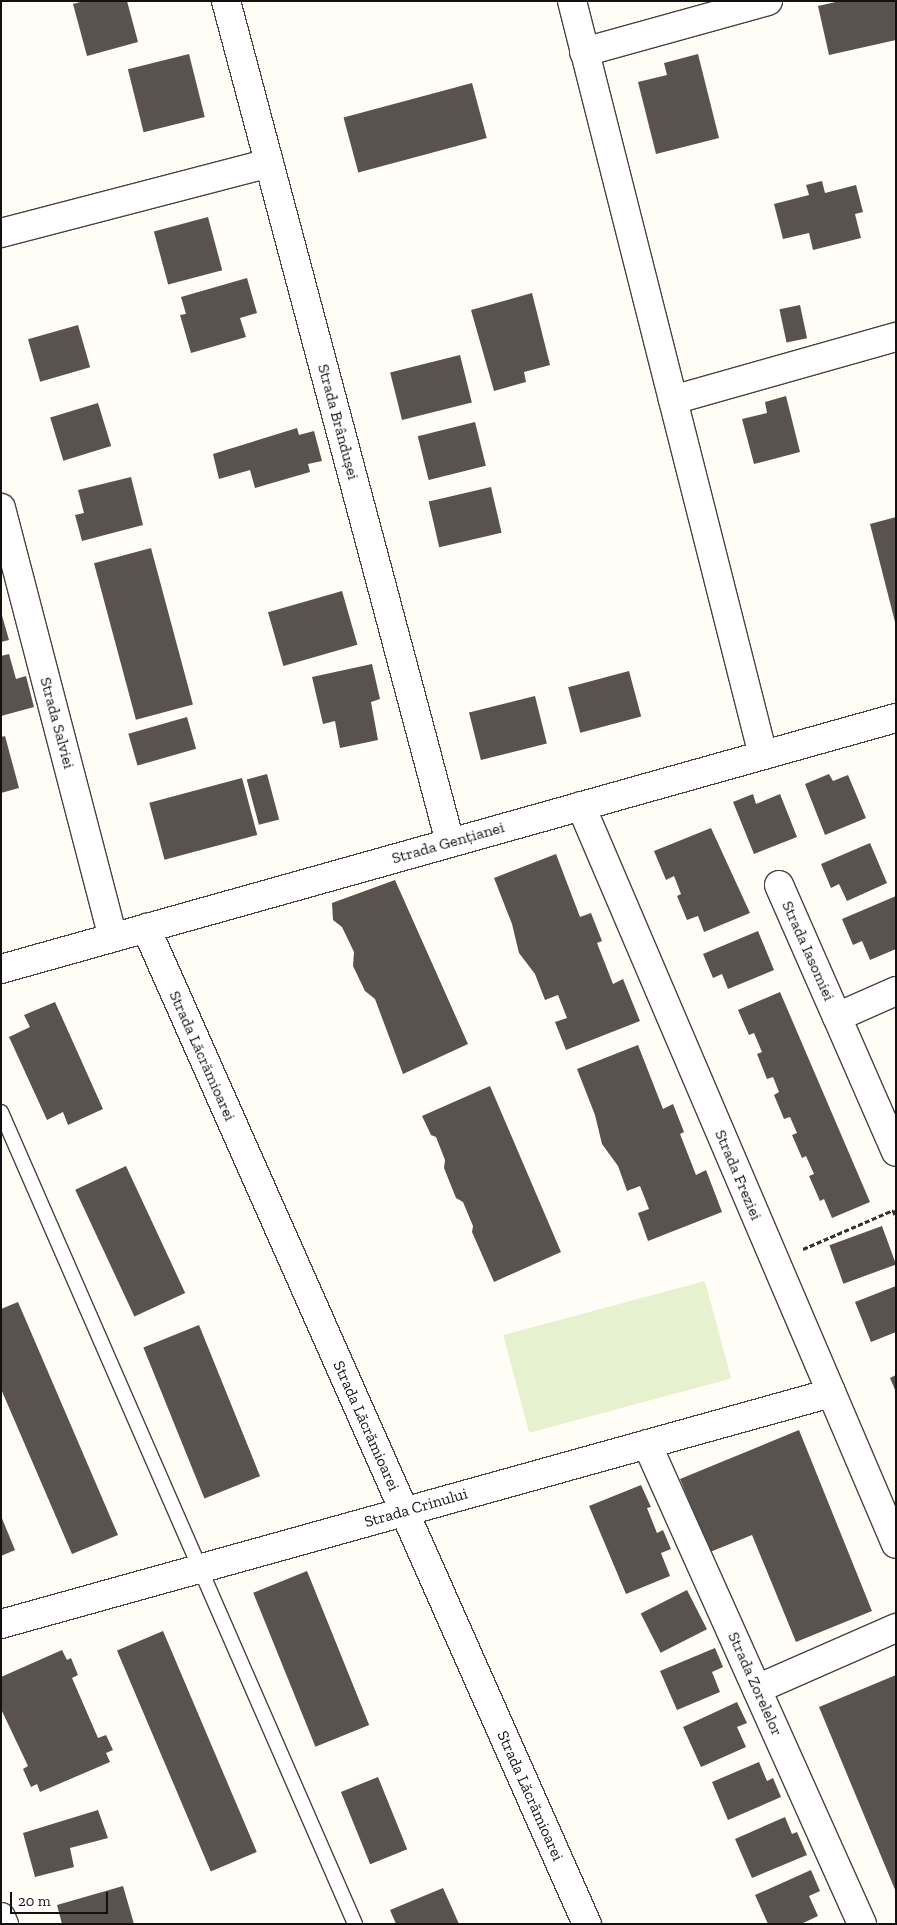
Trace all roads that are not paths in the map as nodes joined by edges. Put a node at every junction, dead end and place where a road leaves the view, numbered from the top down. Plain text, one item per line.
1 (226, 1) edge
2 (572, 1) edge
3 (768, 1) edge
4 (584, 52) junction
5 (269, 163) junction
6 (1, 233) edge
7 (896, 337) edge
8 (673, 400) junction
9 (1, 508) edge
10 (896, 718) edge
11 (763, 755) junction
12 (581, 806) junction
13 (450, 842) junction
14 (779, 885) dead end
15 (146, 928) junction
16 (113, 937) junction
17 (1, 969) edge
18 (896, 991) edge
19 (836, 1017) junction
20 (1, 1112) edge
21 (896, 1152) edge
22 (831, 1393) junction
23 (647, 1444) junction
24 (404, 1512) junction
25 (896, 1544) edge
26 (200, 1569) junction
27 (1, 1624) edge
28 (896, 1628) edge
29 (757, 1689) junction
30 (1, 1917) edge
31 (4, 1924) edge
32 (355, 1924) edge
33 (587, 1924) edge
34 (862, 1924) edge

1 - 5 street, Strada Brândușei
2 - 4 street
3 - 4 street
4 - 8 street
5 - 6 street
5 - 13 street, Strada Brândușei
7 - 8 street
8 - 11 street
9 - 16 street, Strada Salviei
10 - 11 street, Strada Gențianei
11 - 12 street, Strada Gențianei
12 - 13 street, Strada Gențianei
12 - 22 street, Strada Freziei
13 - 15 street, Strada Gențianei
14 - 19 street, Strada Iasomiei
15 - 16 street, Strada Gențianei
15 - 24 street, Strada Lăcrămioarei
16 - 17 street, Strada Gențianei
18 - 19 street, Strada Iasomiei
19 - 21 street, Strada Iasomiei
20 - 26 lane
22 - 23 street, Strada Crinului
22 - 25 street, Strada Freziei
23 - 24 street, Strada Crinului
23 - 29 street, Strada Zorelelor
24 - 26 street, Strada Crinului
24 - 33 street, Strada Lăcrămioarei
26 - 27 street, Strada Crinului
26 - 32 lane
28 - 29 street
29 - 34 street, Strada Zorelelor
30 - 31 street

